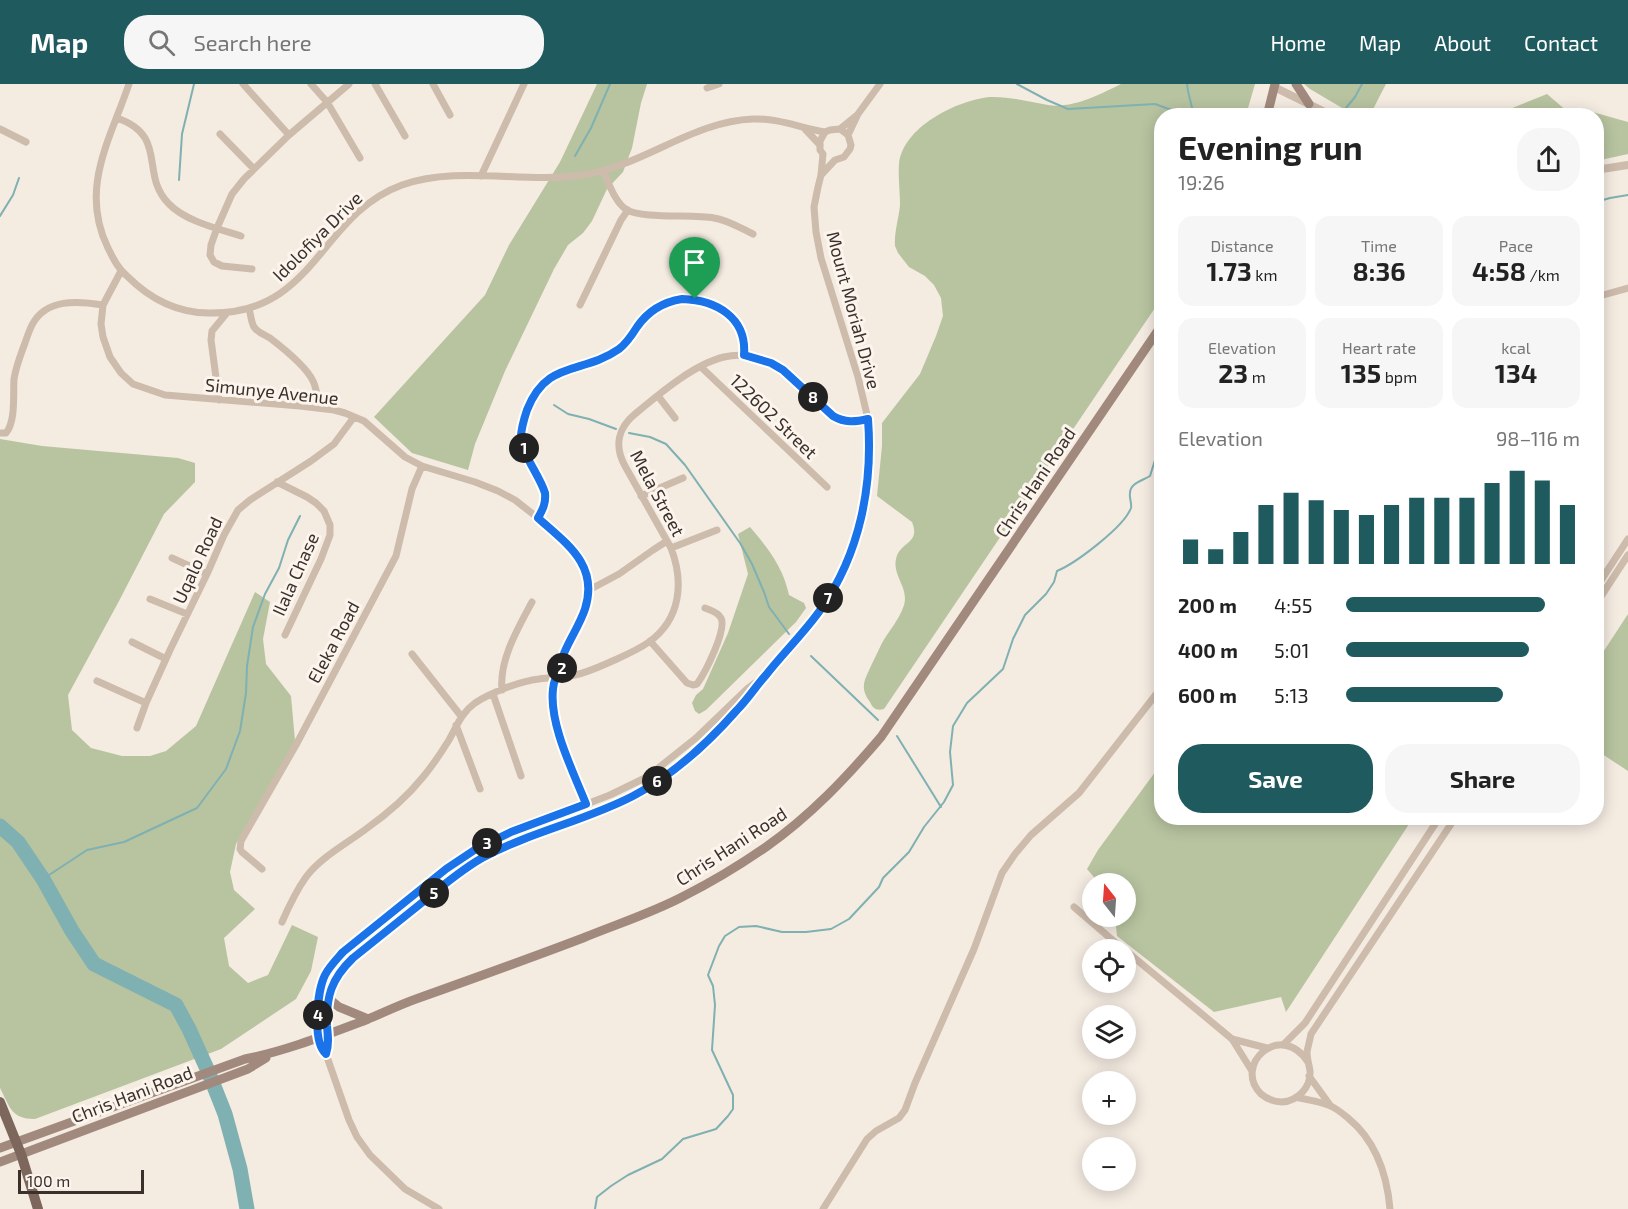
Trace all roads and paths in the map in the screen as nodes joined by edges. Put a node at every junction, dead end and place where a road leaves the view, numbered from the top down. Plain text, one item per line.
1 (129, 84) edge
2 (243, 84) edge
3 (311, 84) edge
4 (349, 84) edge
5 (375, 84) edge
6 (434, 84) edge
7 (525, 84) edge
8 (719, 84) edge
9 (880, 84) edge
10 (1296, 84) edge
11 (1275, 85) edge
12 (706, 88) dead end
13 (327, 102) junction
14 (1309, 104) junction
15 (1269, 108) edge
16 (1317, 108) edge
17 (858, 114) junction
18 (450, 115) dead end
19 (117, 118) junction
20 (0, 129) edge
21 (805, 129) junction
22 (840, 129) junction
23 (825, 132) junction
24 (220, 134) dead end
25 (289, 135) junction
26 (848, 135) junction
27 (405, 136) dead end
28 (26, 142) dead end
29 (819, 145) junction
30 (823, 154) junction
31 (360, 158) dead end
32 (835, 160) junction
33 (1628, 165) edge
34 (254, 169) junction
35 (1604, 170) edge
36 (603, 171) junction
37 (821, 175) junction
38 (481, 176) junction
39 (628, 210) junction
40 (217, 228) junction
41 (753, 234) dead end
42 (241, 237) dead end
43 (252, 269) dead end
44 (121, 271) junction
45 (1628, 288) edge
46 (1604, 295) edge
47 (103, 305) junction
48 (580, 305) dead end
49 (249, 309) junction
50 (226, 314) junction
51 (1154, 336) edge
52 (744, 355) junction
53 (701, 367) junction
54 (658, 396) junction
55 (219, 400) junction
56 (319, 408) junction
57 (354, 417) junction
58 (675, 418) dead end
59 (868, 419) junction
60 (0, 433) edge
61 (422, 466) junction
62 (683, 478) dead end
63 (277, 482) junction
64 (827, 487) dead end
65 (641, 496) junction
66 (538, 518) junction
67 (717, 530) dead end
68 (1628, 539) edge
69 (669, 545) junction
70 (1628, 555) edge
71 (172, 558) dead end
72 (207, 574) junction
73 (1604, 576) edge
74 (589, 590) junction
75 (1604, 592) edge
76 (150, 599) dead end
77 (532, 602) dead end
78 (705, 608) dead end
79 (187, 614) junction
80 (285, 635) dead end
81 (650, 641) junction
82 (132, 642) dead end
83 (412, 654) dead end
84 (166, 659) junction
85 (766, 675) junction
86 (554, 679) junction
87 (97, 681) dead end
88 (502, 690) junction
89 (493, 694) junction
90 (1154, 697) edge
91 (146, 703) junction
92 (461, 716) junction
93 (456, 725) junction
94 (137, 728) dead end
95 (521, 776) dead end
96 (480, 789) dead end
97 (586, 804) junction
98 (590, 814) junction
99 (1434, 825) edge
100 (1450, 825) edge
101 (262, 869) dead end
102 (1074, 907) dead end
103 (282, 922) dead end
104 (1112, 939) edge
105 (1136, 959) edge
106 (328, 998) junction
107 (368, 1019) junction
108 (328, 1034) junction
109 (318, 1037) junction
110 (1232, 1039) junction
111 (1283, 1045) junction
112 (1268, 1048) junction
113 (326, 1054) junction
114 (1308, 1062) junction
115 (246, 1064) junction
116 (1252, 1071) junction
117 (1309, 1076) junction
118 (1296, 1097) junction
119 (0, 1102) edge
120 (1330, 1105) junction
121 (17, 1142) junction
122 (0, 1148) edge
123 (21, 1154) junction
124 (0, 1162) edge
125 (38, 1209) edge
126 (439, 1209) edge
127 (824, 1209) edge
128 (1390, 1209) edge

1 - 19 street, Idolofiya Drive
2 - 25 street
3 - 13 street
4 - 13 street
5 - 27 street
6 - 18 street
7 - 38 street
8 - 12 street
9 - 17 street
10 - 14 main road
11 - 14 street
11 - 15 main road
13 - 25 street
13 - 31 street
14 - 16 street
17 - 22 street
17 - 26 street
19 - 40 street
19 - 44 street, Idolofiya Drive
20 - 28 street
21 - 23 street, Idolofiya Drive
21 - 29 street
21 - 36 street, Idolofiya Drive
22 - 23 street
22 - 26 street
23 - 29 street
24 - 34 street
25 - 34 street
26 - 32 street
29 - 30 street, Mount Moriah Drive
30 - 32 street
30 - 37 street, Mount Moriah Drive
32 - 37 street
33 - 35 street
34 - 40 street
36 - 38 street, Idolofiya Drive
36 - 39 street
37 - 59 street, Mount Moriah Drive
38 - 49 street, Idolofiya Drive
39 - 41 street
39 - 48 street
40 - 42 street
40 - 43 street
44 - 47 street, Simunye Avenue
44 - 50 street, Idolofiya Drive
45 - 46 street
47 - 55 street, Simunye Avenue
47 - 60 street
49 - 50 street, Idolofiya Drive
49 - 56 street
50 - 55 street
51 - 107 main road, Chris Hani Road
52 - 53 street, Mela Street
52 - 59 street, Mela Street
52 - 66 street
53 - 54 street, Mela Street
53 - 64 street, 122602 Street
54 - 58 street
54 - 65 street, Mela Street
55 - 56 street, Simunye Avenue
56 - 57 street, Simunye Avenue
57 - 61 street, Simunye Avenue
57 - 63 street, Uqalo Road
59 - 85 street, Mount Moriah Drive
61 - 66 street, Simunye Avenue
61 - 101 street, Eleka Road
62 - 65 street
63 - 72 street, Uqalo Road
63 - 80 street, Ilala Chase
65 - 69 street, Mela Street
66 - 74 street, Simunye Avenue
67 - 69 street
68 - 73 street
69 - 74 street
69 - 81 street, Mela Street
70 - 75 street
71 - 72 street
72 - 79 street, Uqalo Road
74 - 86 street
76 - 79 street
77 - 88 street
78 - 81 street
79 - 84 street, Uqalo Road
81 - 86 street, Mela Street
82 - 84 street
83 - 92 street
84 - 91 street, Uqalo Road
85 - 97 street, Mount Moriah Drive
85 - 98 street, Mount Moriah Drive
86 - 88 street, Mela Street
86 - 97 street
87 - 91 street
88 - 89 street, Mela Street
89 - 92 street, Mela Street
89 - 95 street
90 - 127 street
91 - 94 street, Uqalo Road
92 - 93 street
93 - 96 street
93 - 103 street
97 - 98 street
97 - 109 street, Mount Moriah Drive
98 - 106 street, Mount Moriah Drive
99 - 111 street
100 - 114 street
102 - 104 street
105 - 110 street
106 - 107 main road
106 - 108 street, Mount Moriah Drive
107 - 108 main road, Chris Hani Road
108 - 109 main road, Chris Hani Road
108 - 113 street, Mount Moriah Drive
109 - 113 street
109 - 115 main road, Chris Hani Road
110 - 112 street
110 - 116 street
111 - 112 street
111 - 114 street
112 - 116 street
113 - 126 street
114 - 117 street
115 - 121 main road, Chris Hani Road
115 - 123 main road, Chris Hani Road
116 - 118 street
117 - 118 street
117 - 120 street
118 - 120 street
119 - 121 main road
120 - 128 street
121 - 122 main road, Chris Hani Road
121 - 123 main road
123 - 124 main road, Chris Hani Road
123 - 125 main road

